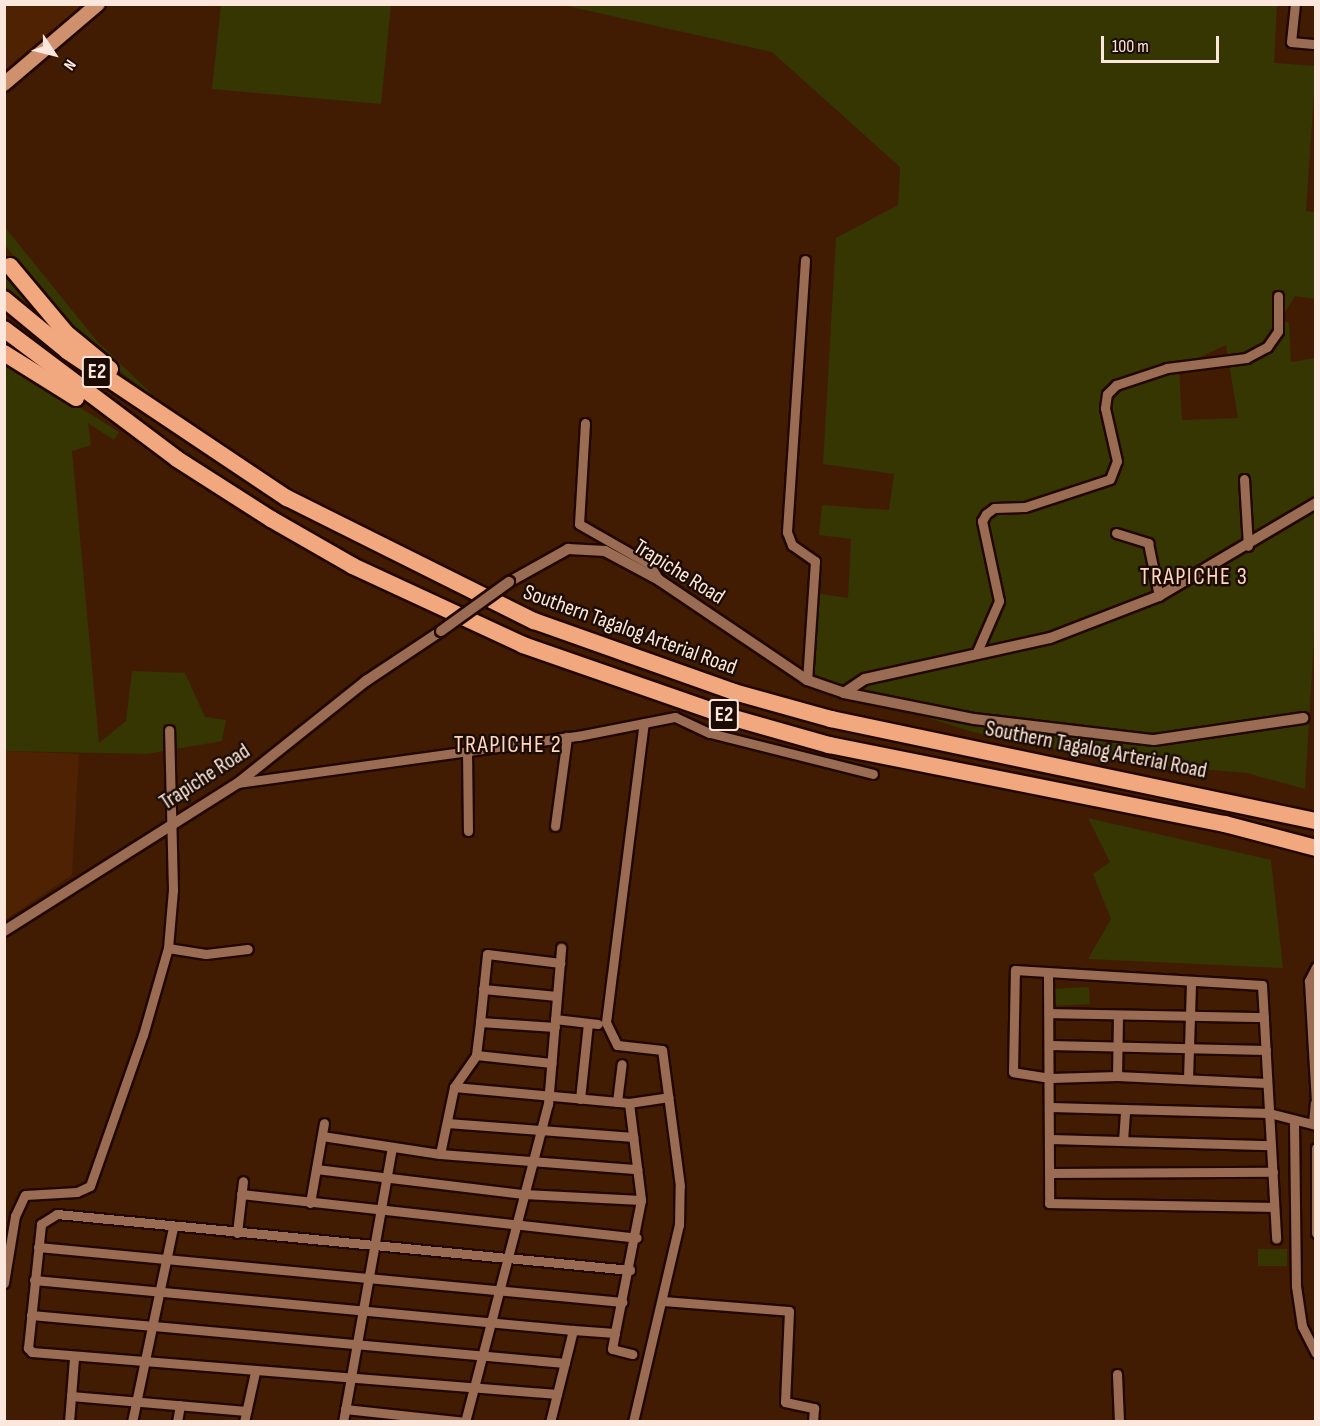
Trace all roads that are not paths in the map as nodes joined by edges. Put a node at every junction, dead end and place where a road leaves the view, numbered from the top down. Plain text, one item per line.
1 (98, 4) edge
2 (1295, 4) edge
3 (1316, 44) edge
4 (4, 84) edge
5 (805, 260) dead end
6 (10, 266) dead end
7 (1278, 296) dead end
8 (4, 299) edge
9 (4, 329) edge
10 (4, 353) edge
11 (585, 423) dead end
12 (194, 439) junction
13 (177, 459) junction
14 (1244, 479) dead end
15 (1316, 503) edge
16 (1116, 533) dead end
17 (1248, 546) junction
18 (659, 580) junction
19 (1159, 596) junction
20 (976, 654) junction
21 (807, 680) junction
22 (844, 693) junction
23 (1303, 718) dead end
24 (645, 723) junction
25 (169, 730) dead end
26 (567, 737) junction
27 (467, 751) junction
28 (873, 774) dead end
29 (238, 783) junction
30 (175, 820) junction
31 (1316, 821) edge
32 (555, 826) dead end
33 (468, 831) dead end
34 (1316, 848) edge
35 (4, 931) edge
36 (168, 948) junction
37 (561, 948) dead end
38 (248, 949) dead end
39 (560, 963) junction
40 (1316, 967) edge
41 (1048, 974) junction
42 (1191, 981) junction
43 (483, 989) junction
44 (557, 996) junction
45 (1049, 1013) junction
46 (1118, 1015) junction
47 (1188, 1016) junction
48 (1264, 1017) junction
49 (480, 1022) junction
50 (555, 1023) junction
51 (1050, 1045) junction
52 (1117, 1047) junction
53 (1188, 1048) junction
54 (1266, 1050) junction
55 (476, 1055) junction
56 (552, 1063) junction
57 (622, 1064) dead end
58 (1117, 1076) junction
59 (1050, 1078) junction
60 (1188, 1079) junction
61 (1267, 1083) junction
62 (454, 1087) junction
63 (549, 1096) junction
64 (669, 1097) junction
65 (580, 1099) junction
66 (617, 1102) junction
67 (629, 1103) junction
68 (1315, 1103) edge
69 (1051, 1107) junction
70 (1125, 1109) junction
71 (1269, 1113) junction
72 (324, 1123) dead end
73 (447, 1123) junction
74 (1294, 1123) junction
75 (1314, 1125) edge
76 (541, 1130) junction
77 (322, 1136) junction
78 (633, 1137) junction
79 (1050, 1139) junction
80 (1123, 1141) junction
81 (1270, 1145) junction
82 (392, 1148) junction
83 (1316, 1148) edge
84 (440, 1154) junction
85 (532, 1164) junction
86 (316, 1169) junction
87 (637, 1169) junction
88 (1273, 1172) junction
89 (1049, 1173) junction
90 (386, 1180) junction
91 (243, 1181) dead end
92 (241, 1194) junction
93 (524, 1194) junction
94 (641, 1200) junction
95 (310, 1203) junction
96 (1273, 1207) junction
97 (380, 1213) junction
98 (172, 1227) junction
99 (516, 1227) junction
100 (237, 1233) junction
101 (1316, 1233) edge
102 (637, 1238) junction
103 (1276, 1239) dead end
104 (38, 1247) junction
105 (374, 1247) junction
106 (166, 1259) junction
107 (507, 1259) junction
108 (630, 1270) junction
109 (368, 1279) junction
110 (34, 1280) junction
111 (4, 1283) edge
112 (159, 1292) junction
113 (498, 1293) junction
114 (663, 1301) junction
115 (622, 1302) junction
116 (363, 1310) junction
117 (31, 1315) junction
118 (490, 1324) junction
119 (152, 1326) junction
120 (573, 1330) junction
121 (615, 1333) junction
122 (356, 1344) junction
123 (1316, 1353) edge
124 (632, 1354) dead end
125 (74, 1359) junction
126 (481, 1359) junction
127 (565, 1363) junction
128 (144, 1364) junction
129 (255, 1372) junction
130 (1117, 1374) dead end
131 (350, 1379) junction
132 (473, 1389) junction
133 (557, 1394) junction
134 (71, 1396) junction
135 (136, 1401) junction
136 (180, 1405) junction
137 (345, 1409) junction
138 (246, 1410) junction
139 (399, 1419) edge
140 (69, 1422) edge
141 (132, 1422) edge
142 (177, 1422) edge
143 (244, 1422) edge
144 (342, 1422) edge
145 (465, 1422) edge
146 (549, 1422) edge
147 (633, 1422) edge
148 (813, 1422) edge
149 (1119, 1422) edge

1 - 4 main road
2 - 3 street
5 - 21 street
6 - 12 highway
7 - 20 street
8 - 12 highway, Southern Tagalog Arterial Road / E2
9 - 13 highway, E2
10 - 13 highway
11 - 18 street
12 - 31 highway, Southern Tagalog Arterial Road / E2
13 - 34 highway, E2
14 - 17 street
15 - 17 street
16 - 19 street
17 - 19 street
18 - 21 street, Trapiche Road
18 - 29 street, Trapiche Road, bridge
19 - 20 street
20 - 22 street
21 - 22 street, Trapiche Road
22 - 23 street, Trapiche Road
24 - 26 street
24 - 28 street
24 - 64 street
25 - 30 street
26 - 27 street
26 - 32 street
27 - 29 street
27 - 33 street
29 - 30 street, Trapiche Road
30 - 35 street, Trapiche Road
30 - 36 street
36 - 38 street
36 - 111 street
37 - 39 street
39 - 43 street
39 - 44 street
40 - 68 street
41 - 42 street
41 - 45 street
41 - 59 street
42 - 47 street
42 - 48 street
43 - 44 street
43 - 49 street
44 - 50 street
45 - 46 street
45 - 51 street
46 - 47 street
46 - 52 street
47 - 48 street
47 - 53 street
48 - 54 street
49 - 50 street
49 - 55 street
50 - 56 street
50 - 65 street
51 - 52 street
51 - 59 street
52 - 53 street
52 - 58 street
53 - 54 street
53 - 60 street
54 - 61 street
55 - 56 street
55 - 62 street
56 - 63 street
57 - 66 street
58 - 59 street
58 - 60 street
59 - 69 street
60 - 61 street
61 - 71 street
62 - 63 street
62 - 73 street
63 - 65 street
63 - 76 street
64 - 67 street
64 - 114 street
65 - 66 street
66 - 67 street
67 - 78 street
68 - 75 street
69 - 70 street
69 - 79 street
70 - 71 street
70 - 80 street
71 - 74 street
71 - 81 street
72 - 77 street
73 - 76 street
73 - 84 street
74 - 75 street
74 - 123 street
76 - 78 street
76 - 85 street
77 - 82 street
77 - 86 street
78 - 87 street
79 - 80 street
79 - 89 street
80 - 81 street
81 - 88 street
82 - 84 street
82 - 90 street
83 - 101 street
84 - 85 street
85 - 87 street
85 - 93 street
86 - 90 street
86 - 95 street
87 - 94 street
88 - 89 street
88 - 96 street
89 - 96 street
90 - 93 street
90 - 97 street
91 - 92 street
92 - 95 street
92 - 100 street
93 - 94 street
93 - 99 street
94 - 102 street
95 - 97 street
96 - 103 street
97 - 99 street
97 - 105 street
98 - 100 street
98 - 104 street
98 - 106 street
99 - 102 street
99 - 107 street
100 - 105 street
102 - 108 street
104 - 106 street
104 - 110 street
105 - 107 street
105 - 109 street
106 - 109 street
106 - 112 street
107 - 108 street
107 - 113 street
108 - 115 street
109 - 113 street
109 - 116 street
110 - 112 street
110 - 117 street
112 - 116 street
112 - 119 street
113 - 115 street
113 - 118 street
114 - 147 street
114 - 148 street
115 - 121 street
116 - 118 street
116 - 122 street
117 - 119 street
117 - 125 street
118 - 120 street
118 - 126 street
119 - 122 street
119 - 128 street
120 - 121 street
120 - 127 street
121 - 124 street
122 - 126 street
122 - 131 street
125 - 128 street
125 - 134 street
126 - 127 street
126 - 132 street
127 - 133 street
128 - 129 street
128 - 135 street
129 - 131 street
129 - 138 street
130 - 149 street
131 - 132 street
131 - 137 street
132 - 133 street
132 - 145 street
133 - 146 street
134 - 135 street
134 - 140 street
135 - 136 street
135 - 141 street
136 - 138 street
136 - 142 street
137 - 139 street
137 - 144 street
138 - 143 street
139 - 145 street

